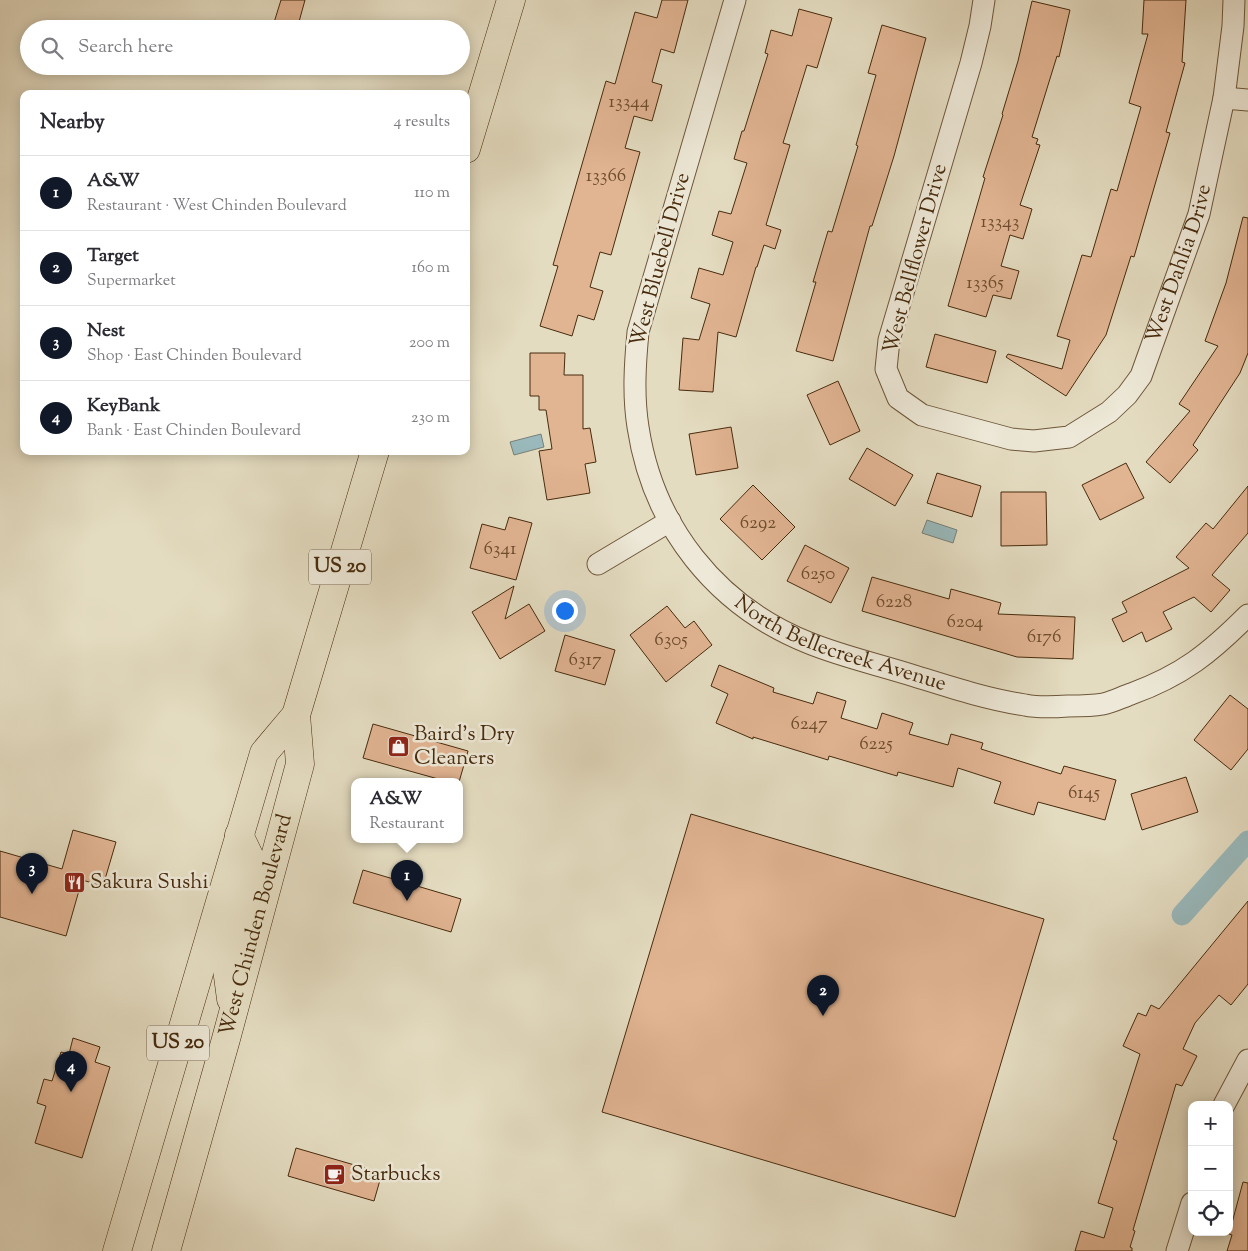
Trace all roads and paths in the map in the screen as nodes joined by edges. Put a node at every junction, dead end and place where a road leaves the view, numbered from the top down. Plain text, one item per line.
1 (511, 0) edge
2 (735, 0) edge
3 (984, 0) edge
4 (1234, 0) edge
5 (1224, 98) junction
6 (1248, 100) edge
7 (470, 136) edge
8 (1012, 439) joint
9 (374, 455) edge
10 (670, 522) junction
11 (598, 564) dead end
12 (1248, 615) edge
13 (296, 715) junction
14 (239, 835) junction
15 (233, 1013) junction
16 (1248, 1060) edge
17 (1226, 1101) edge
18 (1188, 1216) edge
19 (117, 1251) edge
20 (166, 1251) edge
21 (1177, 1251) edge

1 - 7 main road
2 - 10 street, West Bluebell Drive
3 - 8 street, West Bellflower Drive
4 - 5 street, West Dahlia Drive
5 - 6 street
5 - 8 street, West Dahlia Drive
9 - 13 main road, US 20
10 - 11 street
10 - 12 street, North Bellecreek Avenue
13 - 14 main road, US 20
13 - 15 main road, West Chinden Boulevard / US 20
14 - 15 main road
14 - 19 main road, US 20
15 - 20 main road, West Chinden Boulevard / US 20
16 - 17 street
18 - 21 street

